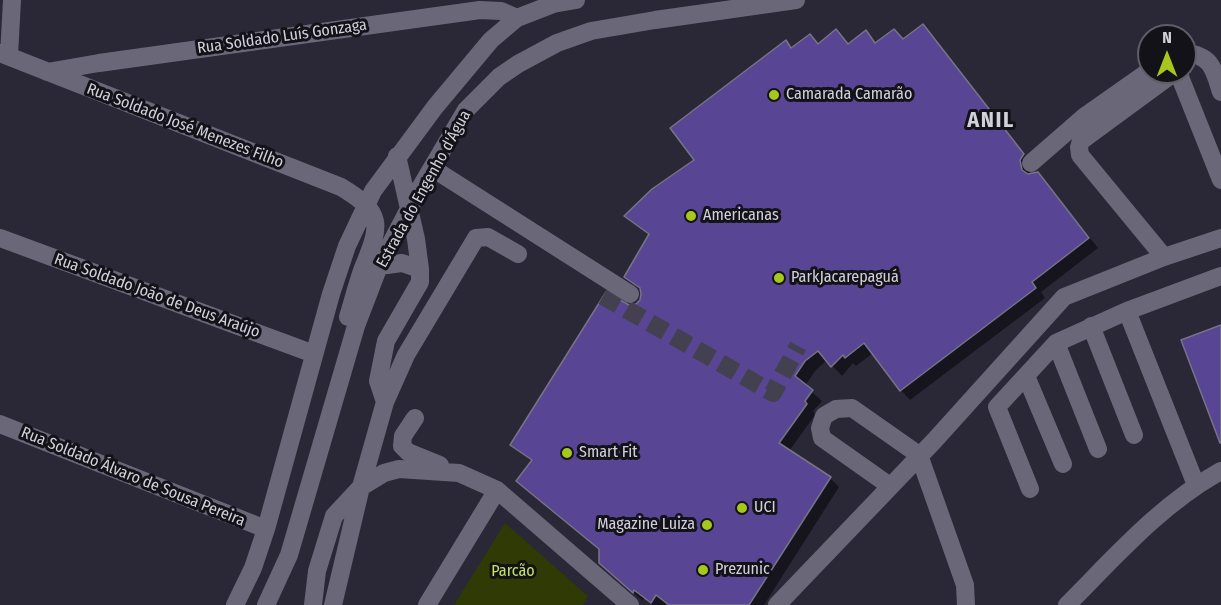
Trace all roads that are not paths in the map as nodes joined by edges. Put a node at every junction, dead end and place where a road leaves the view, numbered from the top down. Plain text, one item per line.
1 (12, 0) edge
2 (576, 0) edge
3 (796, 0) edge
4 (517, 18) junction
5 (4, 55) edge
6 (1197, 55) edge
7 (47, 72) junction
8 (1137, 79) edge
9 (1159, 84) edge
10 (1181, 84) edge
11 (1221, 92) edge
12 (397, 156) junction
13 (1031, 163) dead end
14 (432, 168) junction
15 (1221, 180) edge
16 (366, 206) junction
17 (410, 210) junction
18 (0, 238) edge
19 (1221, 238) edge
20 (518, 254) dead end
21 (1164, 257) junction
22 (379, 266) junction
23 (420, 269) junction
24 (1221, 276) edge
25 (630, 294) dead end
26 (1127, 311) junction
27 (1091, 326) junction
28 (1056, 343) junction
29 (314, 354) junction
30 (1026, 376) junction
31 (335, 396) junction
32 (385, 402) junction
33 (415, 418) dead end
34 (0, 424) edge
35 (1134, 435) dead end
36 (1098, 449) dead end
37 (919, 455) junction
38 (1063, 464) dead end
39 (1221, 471) edge
40 (459, 472) junction
41 (1196, 485) junction
42 (890, 486) junction
43 (361, 487) junction
44 (1030, 489) dead end
45 (497, 490) junction
46 (266, 529) junction
47 (267, 604) edge
48 (235, 605) edge
49 (313, 605) edge
50 (333, 605) edge
51 (427, 605) edge
52 (630, 605) edge
53 (777, 605) edge
54 (966, 605) edge
55 (1067, 605) edge

1 - 5 street
2 - 4 street, Estrada do Engenho d'Água
3 - 14 street, Estrada do Engenho d'Água
4 - 7 street, Rua Soldado Luís Gonzaga
4 - 12 street, Estrada do Engenho d'Água
5 - 7 street, Rua Soldado José Menezes Filho
6 - 11 street
7 - 16 street, Rua Soldado José Menezes Filho
8 - 13 street
9 - 21 street
10 - 15 street
12 - 16 street, Estrada do Engenho d'Água
12 - 17 street
14 - 17 street, Estrada do Engenho d'Água
14 - 25 street
16 - 29 street, Estrada do Engenho d'Água
16 - 31 street
17 - 22 street, Estrada do Engenho d'Água
17 - 23 street
18 - 29 street, Rua Soldado João de Deus Araújo
19 - 21 street
20 - 32 street
21 - 37 street
22 - 23 street
22 - 31 street, Estrada do Engenho d'Água
23 - 32 street
24 - 26 street
26 - 27 street
26 - 41 street
27 - 28 street
27 - 35 street
28 - 30 street
28 - 36 street
29 - 46 street, Estrada do Engenho d'Água
30 - 38 street
30 - 44 street
31 - 47 street, Estrada do Engenho d'Água
32 - 43 street
33 - 40 street
34 - 46 street, Rua Soldado Álvaro de Sousa Pereira
37 - 42 street
37 - 42 street
37 - 54 street
39 - 41 street
40 - 43 street
40 - 45 street
41 - 55 street
42 - 53 street
43 - 49 street
43 - 50 street
45 - 51 street
45 - 52 street
46 - 48 street, Estrada do Engenho d'Água

